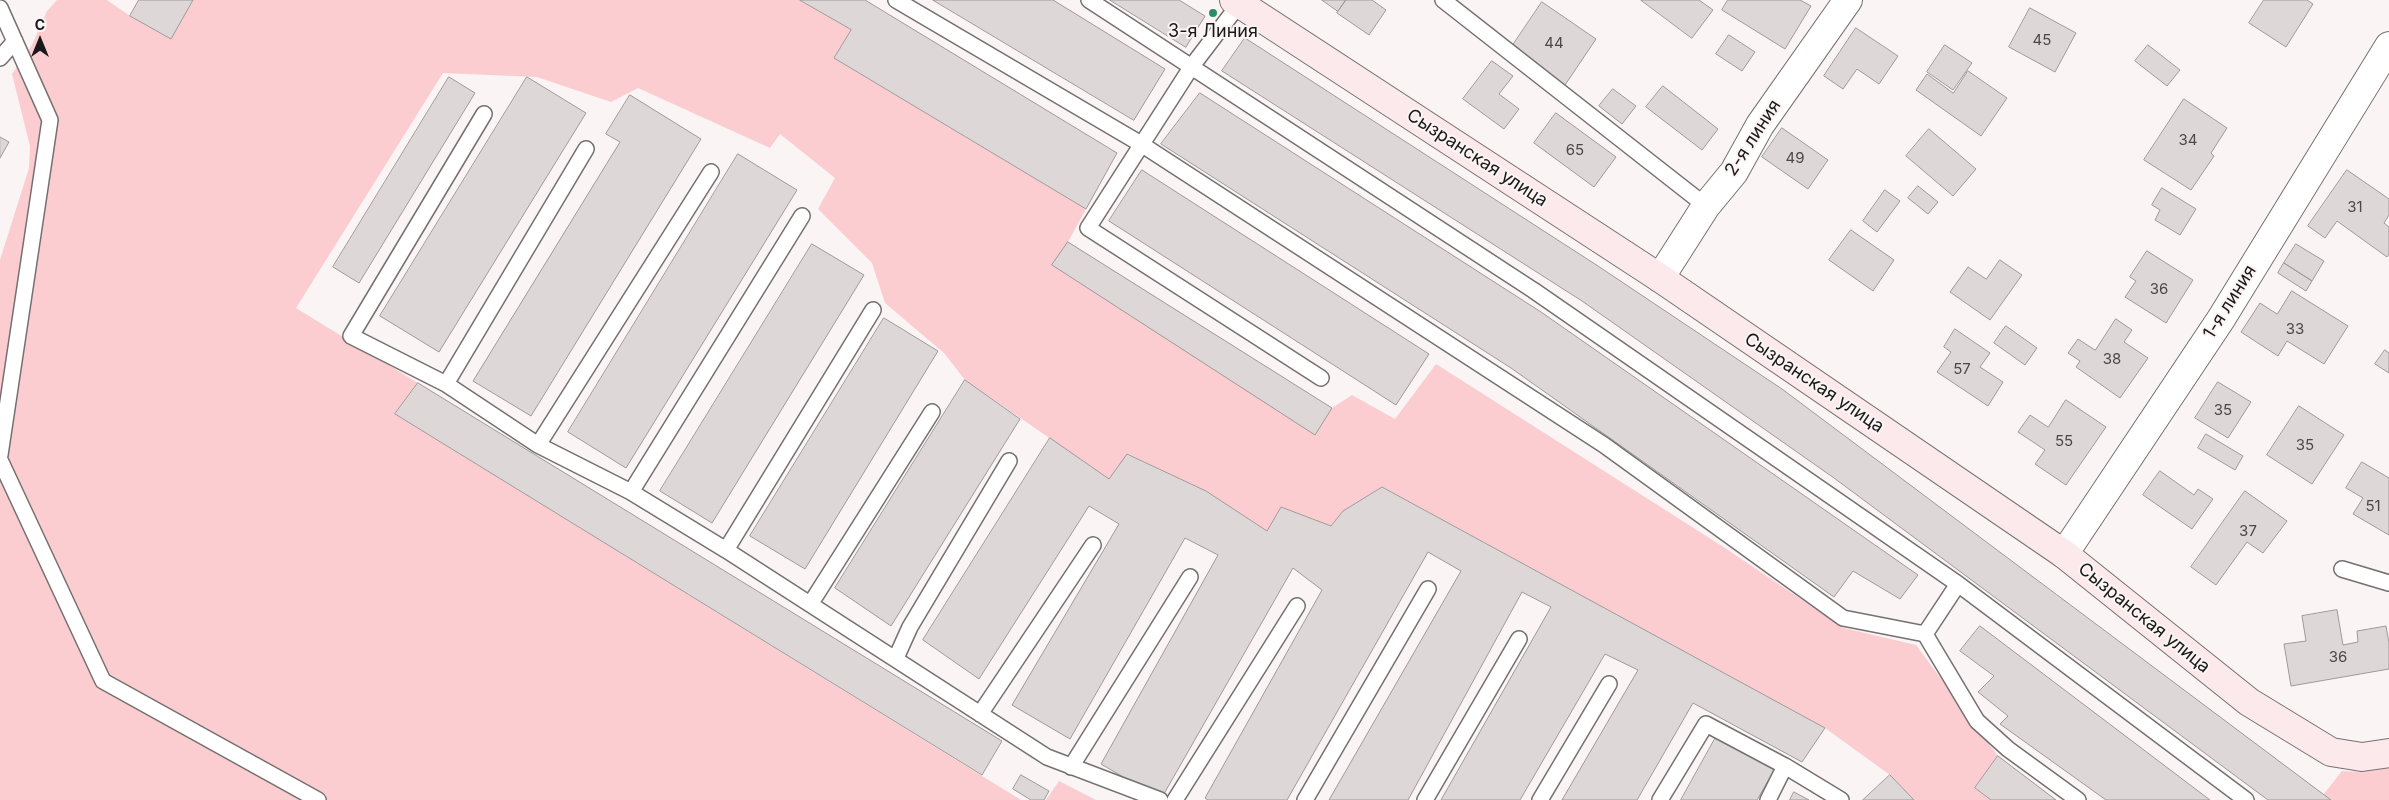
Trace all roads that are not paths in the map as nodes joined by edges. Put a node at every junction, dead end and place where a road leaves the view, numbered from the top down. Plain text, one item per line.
1 (896, 0) edge
2 (1089, 0) edge
3 (1443, 0) edge
4 (1848, 0) edge
5 (1239, 1) edge
6 (0, 8) edge
7 (15, 40) junction
8 (2389, 46) edge
9 (0, 58) edge
10 (1192, 66) junction
11 (484, 114) dead end
12 (1141, 144) junction
13 (586, 149) dead end
14 (711, 172) dead end
15 (1706, 206) junction
16 (802, 216) dead end
17 (1660, 278) junction
18 (873, 310) dead end
19 (1321, 378) dead end
20 (446, 384) junction
21 (932, 412) dead end
22 (538, 445) junction
23 (0, 455) edge
24 (0, 460) edge
25 (1009, 461) dead end
26 (631, 492) junction
27 (1093, 545) dead end
28 (726, 550) junction
29 (2064, 554) junction
30 (2342, 569) dead end
31 (1190, 577) dead end
32 (2389, 583) edge
33 (1958, 584) junction
34 (1428, 589) dead end
35 (811, 604) junction
36 (1297, 606) dead end
37 (1925, 634) junction
38 (1519, 640) dead end
39 (896, 658) junction
40 (1609, 684) dead end
41 (980, 714) junction
42 (2389, 752) edge
43 (1785, 766) junction
44 (1072, 767) junction
45 (318, 800) edge
46 (1160, 800) edge
47 (1176, 800) edge
48 (1305, 800) edge
49 (1425, 800) edge
50 (1540, 800) edge
51 (1660, 800) edge
52 (1768, 800) edge
53 (1841, 800) edge
54 (2078, 800) edge
55 (2246, 800) edge

1 - 12 lane
2 - 10 lane
3 - 15 lane
4 - 15 street, 2-я линия
5 - 10 lane
5 - 17 street, Сызранская улица
6 - 7 lane
7 - 9 lane
7 - 23 lane
8 - 29 street, 1-я линия
10 - 12 lane
10 - 33 lane
11 - 20 lane
12 - 19 lane
12 - 37 lane
13 - 20 lane
14 - 22 lane
15 - 17 street, 2-я линия
16 - 26 lane
17 - 29 street, Сызранская улица
18 - 28 lane
20 - 22 lane
21 - 35 lane
22 - 26 lane
24 - 45 lane
25 - 39 lane
26 - 28 lane
27 - 41 lane
28 - 35 lane
29 - 42 street, Сызранская улица
30 - 32 lane
31 - 44 lane
33 - 37 lane
33 - 55 lane
34 - 48 lane
35 - 39 lane
36 - 47 lane
37 - 54 lane
38 - 49 lane
39 - 41 lane
40 - 50 lane
41 - 44 lane
43 - 51 lane
43 - 52 lane
43 - 53 lane
44 - 46 lane

